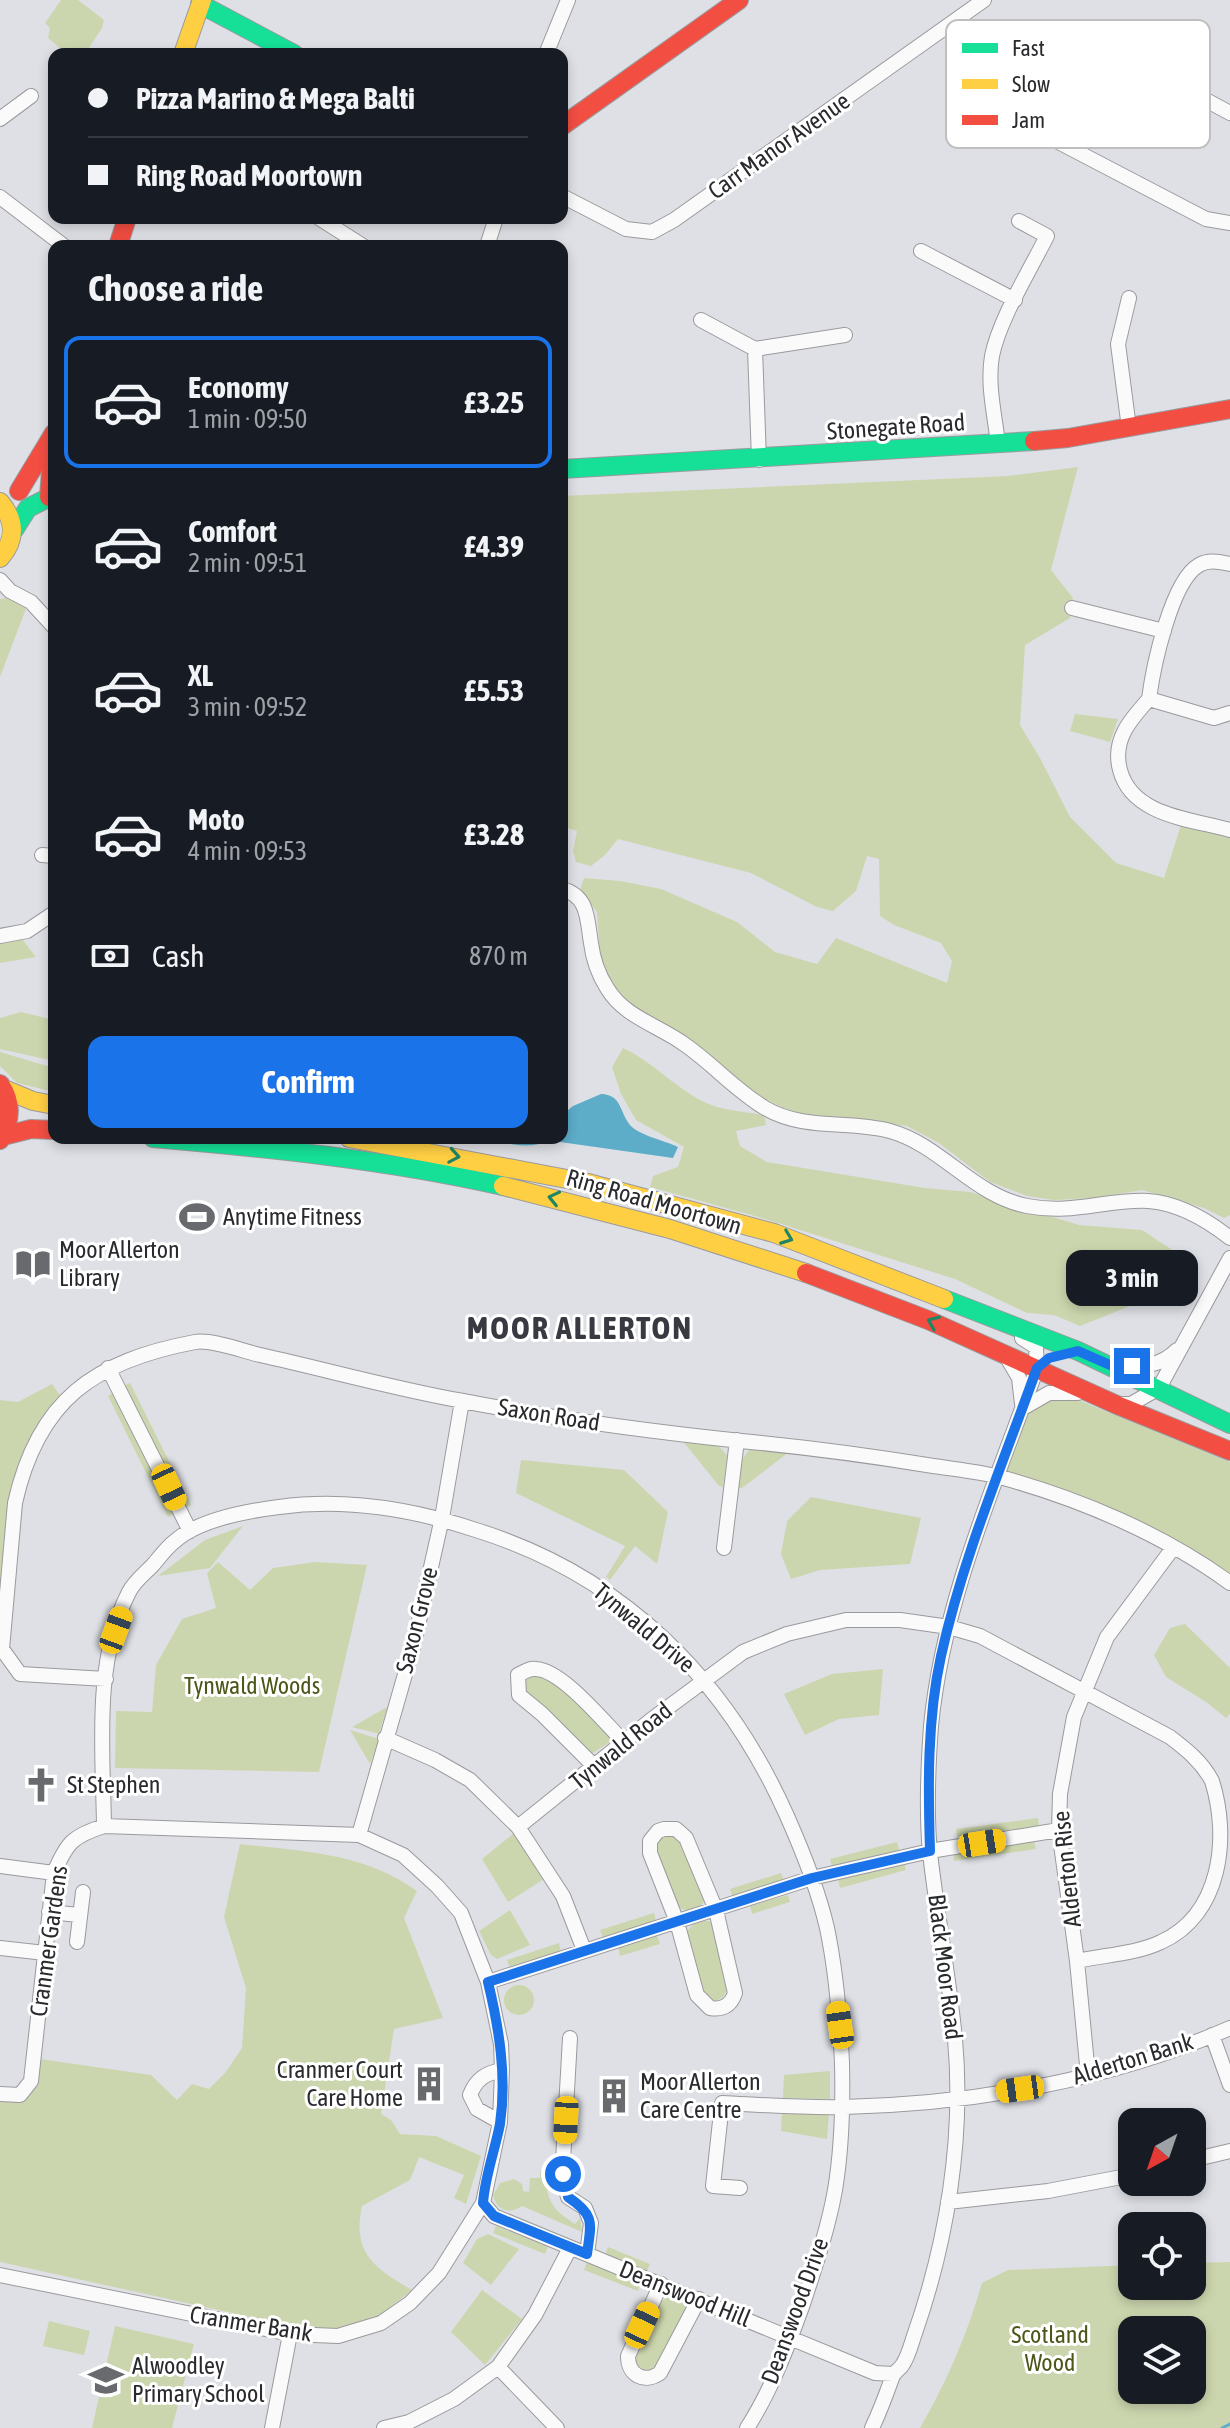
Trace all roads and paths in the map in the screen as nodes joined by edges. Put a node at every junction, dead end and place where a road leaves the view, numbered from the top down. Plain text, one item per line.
1 (568, 0) edge
2 (739, 0) edge
3 (984, 0) edge
4 (201, 2) edge
5 (956, 20) edge
6 (946, 27) edge
7 (185, 48) edge
8 (283, 48) edge
9 (548, 48) edge
10 (31, 96) dead end
11 (1210, 102) edge
12 (1230, 113) edge
13 (0, 119) edge
14 (568, 122) edge
15 (1070, 148) edge
16 (0, 197) edge
17 (568, 199) edge
18 (1019, 221) dead end
19 (1230, 223) edge
20 (328, 224) edge
21 (56, 240) edge
22 (354, 240) edge
23 (921, 251) dead end
24 (1129, 298) dead end
25 (1015, 300) junction
26 (701, 320) dead end
27 (845, 335) dead end
28 (755, 349) junction
29 (1230, 409) edge
30 (1129, 428) junction
31 (48, 444) edge
32 (998, 444) junction
33 (759, 460) junction
34 (568, 469) edge
35 (48, 488) edge
36 (19, 491) junction
37 (48, 491) edge
38 (0, 500) edge
39 (14, 530) junction
40 (1, 559) edge
41 (1230, 564) edge
42 (3, 589) edge
43 (1072, 608) dead end
44 (48, 620) edge
45 (1164, 631) junction
46 (1149, 699) junction
47 (1230, 713) edge
48 (1230, 830) edge
49 (568, 890) edge
50 (48, 917) edge
51 (0, 936) edge
52 (2, 1087) edge
53 (48, 1104) edge
54 (48, 1130) edge
55 (2, 1138) edge
56 (223, 1144) edge
57 (381, 1144) edge
58 (1230, 1238) edge
59 (1230, 1258) edge
60 (988, 1316) junction
61 (1181, 1345) junction
62 (1078, 1351) junction
63 (1005, 1353) junction
64 (1110, 1365) junction
65 (108, 1368) junction
66 (1037, 1368) junction
67 (1159, 1388) junction
68 (462, 1401) junction
69 (1110, 1401) junction
70 (1023, 1408) junction
71 (1230, 1424) edge
72 (737, 1440) junction
73 (1210, 1442) junction
74 (1230, 1451) edge
75 (998, 1477) junction
76 (442, 1518) junction
77 (190, 1531) junction
78 (724, 1548) dead end
79 (1173, 1548) junction
80 (1230, 1583) edge
81 (949, 1627) junction
82 (106, 1679) junction
83 (705, 1680) junction
84 (1084, 1689) junction
85 (385, 1738) junction
86 (624, 1742) junction
87 (595, 1767) junction
88 (1228, 1817) edge
89 (104, 1826) junction
90 (518, 1827) junction
91 (1059, 1830) junction
92 (359, 1835) junction
93 (930, 1851) junction
94 (0, 1866) edge
95 (54, 1873) junction
96 (812, 1878) junction
97 (83, 1892) dead end
98 (716, 1910) junction
99 (49, 1912) junction
100 (79, 1915) junction
101 (677, 1922) junction
102 (77, 1942) dead end
103 (0, 1948) edge
104 (584, 1950) junction
105 (45, 1953) junction
106 (1077, 1961) junction
107 (488, 1982) junction
108 (1230, 2028) edge
109 (1212, 2035) junction
110 (570, 2038) dead end
111 (502, 2070) junction
112 (1088, 2075) junction
113 (1230, 2085) edge
114 (0, 2094) edge
115 (958, 2097) junction
116 (843, 2107) junction
117 (500, 2122) junction
118 (1230, 2151) edge
119 (1206, 2157) edge
120 (1118, 2178) edge
121 (740, 2188) dead end
122 (835, 2190) joint
123 (948, 2202) junction
124 (483, 2203) junction
125 (570, 2248) junction
126 (587, 2254) junction
127 (0, 2275) edge
128 (661, 2284) junction
129 (699, 2299) junction
130 (290, 2334) junction
131 (791, 2337) junction
132 (498, 2367) junction
133 (893, 2374) junction
134 (272, 2428) edge
135 (384, 2428) edge
136 (557, 2428) edge
137 (747, 2428) edge
138 (872, 2428) edge

1 - 9 street
2 - 14 main road
3 - 5 street, Carr Manor Avenue
4 - 7 main road
4 - 8 main road
6 - 17 street, Carr Manor Avenue
10 - 13 street
11 - 12 street
15 - 19 street
16 - 21 street
18 - 25 street
20 - 22 street
23 - 25 street
24 - 30 street
25 - 32 street
26 - 28 street
27 - 28 street
28 - 33 street
29 - 30 main road, Stonegate Road
30 - 32 main road, Stonegate Road
31 - 36 main road
32 - 33 main road, Stonegate Road
33 - 34 main road, Stonegate Road
35 - 36 main road
36 - 38 main road
37 - 39 main road
38 - 39 main road
39 - 40 main road
41 - 45 street
42 - 44 street
43 - 45 street
45 - 46 street
46 - 47 street
46 - 48 street
49 - 58 street
50 - 51 street
52 - 53 main road
52 - 55 main road
54 - 55 main road
63 -> 56 main road, Ring Road Moortown
57 -> 60 main road, Ring Road Moortown
59 - 61 street
60 - 62 main road, Ring Road Moortown
60 - 66 street
61 - 64 street
61 - 67 street
62 - 64 main road, Ring Road Moortown
62 - 66 street
63 - 66 main road, Ring Road Moortown
63 - 70 street
64 - 67 main road, Ring Road Moortown
65 - 68 street, Saxon Road
65 - 77 street
65 - 82 street, Saxon Road
66 - 69 main road, Ring Road Moortown
66 - 70 street, Black Moor Road
67 - 69 street
67 - 71 main road, Ring Road Moortown
67 - 73 street
68 - 72 street, Saxon Road
68 - 76 street, Saxon Grove
69 - 70 street
69 - 73 main road, Ring Road Moortown
70 - 75 street, Black Moor Road
72 - 75 street, Saxon Road
72 - 78 street
73 - 74 main road, Ring Road Moortown
75 - 79 street
75 - 81 street, Black Moor Road
76 - 77 street, Tynwald Drive
76 - 83 street, Tynwald Drive
76 - 85 street, Saxon Grove
77 - 82 street, Tynwald Drive
79 - 80 street
79 - 84 street, Alderton Rise
81 - 83 street, Tynwald Road
81 - 84 street, Tynwald Road
81 - 93 street, Black Moor Road
82 - 89 street, Tynwald Drive
83 - 86 street, Tynwald Road
83 - 96 street, Tynwald Drive
84 - 88 street, Tynwald Road
84 - 91 street, Alderton Rise
85 - 90 street
85 - 92 street, Saxon Grove
86 - 87 street, Tynwald Road
86 - 87 street
87 - 90 street, Tynwald Road
88 - 106 street
89 - 92 street, Cranmer Bank
89 - 95 street, Cranmer Gardens
90 - 104 street
91 - 93 street
91 - 106 street, Alderton Rise
92 - 107 street, Cranmer Bank
93 - 96 street
93 - 115 street, Black Moor Road
94 - 95 street
95 - 99 street, Cranmer Gardens
96 - 98 street
96 - 116 street, Tynwald Drive
97 - 100 street
98 - 101 street
98 - 101 street
98 - 101 street
99 - 100 street
99 - 105 street, Cranmer Gardens
100 - 102 street
101 - 104 street
103 - 105 street
104 - 107 street
105 - 114 street, Cranmer Gardens
106 - 112 street, Alderton Rise
107 - 111 street, Cranmer Bank
108 - 109 street, Alderton Bank
109 - 112 street, Alderton Bank
109 - 113 street
110 - 126 street
111 - 117 street, Cranmer Bank
111 - 117 street
112 - 115 street, Alderton Bank
115 - 116 street, Alderton Bank
115 - 123 street, Black Moor Road
116 - 121 street, Alderton Bank
116 - 122 street, Tynwald Drive
117 - 124 street, Cranmer Bank
118 - 119 street
120 - 123 street
122 - 131 street, Deanswood Drive
123 - 133 street, Black Moor Road
124 - 125 street, Deanswood Hill
124 - 130 street, Cranmer Bank
125 - 126 street, Deanswood Hill
125 - 132 street
126 - 128 street, Deanswood Hill
127 - 130 street, Cranmer Bank
128 - 129 street, Deanswood Hill
128 - 129 street
129 - 131 street, Deanswood Hill
130 - 134 street
131 - 133 street, Deanswood Hill
131 - 137 street, Deanswood Drive
132 - 135 street
132 - 136 street
133 - 138 street, Black Moor Road

